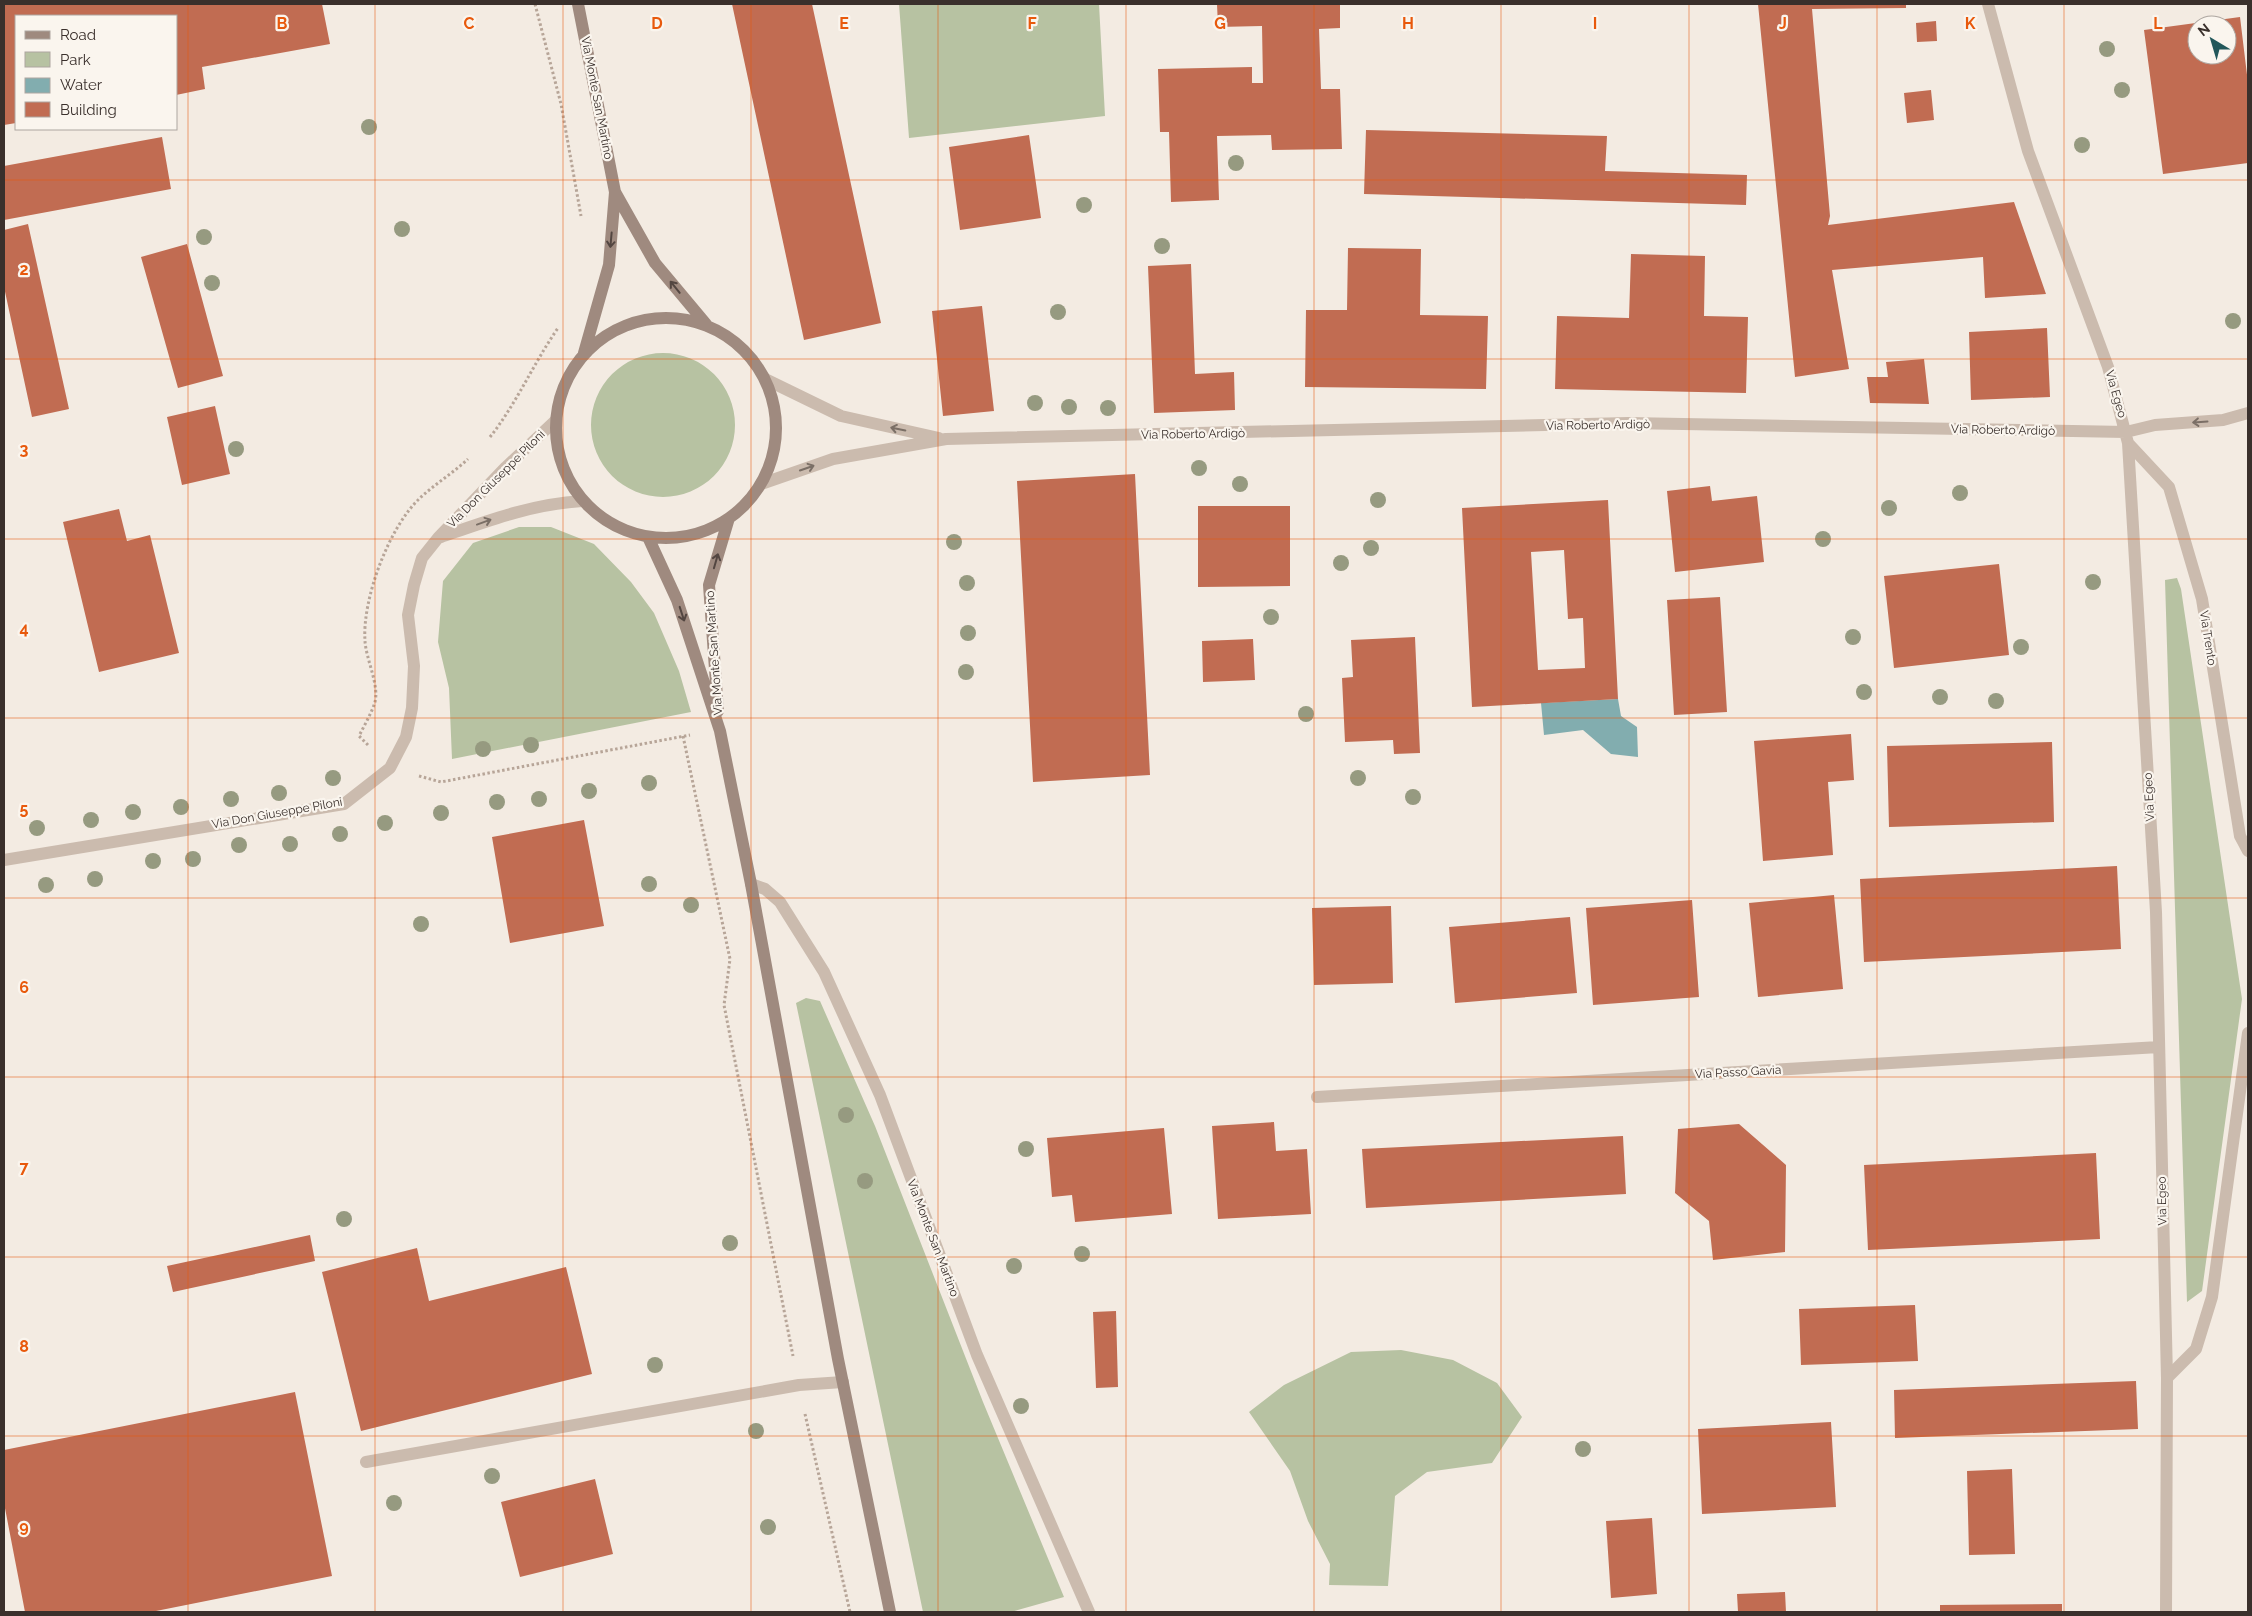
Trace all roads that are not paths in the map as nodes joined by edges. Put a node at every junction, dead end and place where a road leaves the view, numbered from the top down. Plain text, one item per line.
1 (578, 4) edge
2 (1988, 4) edge
3 (615, 192) junction
4 (706, 324) junction
5 (584, 353) junction
6 (765, 379) junction
7 (2248, 413) edge
8 (555, 421) junction
9 (2127, 437) junction
10 (946, 439) junction
11 (761, 484) junction
12 (582, 501) junction
13 (729, 518) junction
14 (648, 537) junction
15 (438, 538) junction
16 (720, 731) junction
17 (2248, 851) edge
18 (4, 860) edge
19 (751, 884) junction
20 (2248, 1033) edge
21 (2159, 1047) junction
22 (1317, 1097) dead end
23 (2167, 1378) junction
24 (843, 1382) junction
25 (366, 1462) dead end
26 (890, 1612) edge
27 (1089, 1612) edge
28 (2166, 1612) edge

1 - 3 street, Via Monte San Martino
2 - 9 street, Via Egeo
4 -> 3 street, Via Monte San Martino
3 -> 5 street, Via Monte San Martino
4 - 5 street
4 - 6 street
5 - 8 street
10 -> 6 street, Via Roberto Ardigò
6 - 11 street
7 -> 9 street, Via Roberto Ardigò
8 - 12 street
8 - 15 street, Via Don Giuseppe Piloni
9 - 10 street, Via Roberto Ardigò
9 - 17 street, Via Trento
9 - 21 street, Via Egeo
11 -> 10 street, Via Roberto Ardigò
11 - 13 street
12 - 14 street
15 -> 12 street, Via Don Giuseppe Piloni
13 - 14 street
16 -> 13 street, Via Monte San Martino
14 -> 16 street, Via Monte San Martino
15 - 18 street, Via Don Giuseppe Piloni
16 - 19 street, Via Monte San Martino
19 - 24 street, Via Monte San Martino
19 - 27 street, Via Monte San Martino
20 - 23 street
21 - 22 street, Via Passo Gavia
21 - 23 street, Via Egeo
23 - 28 street, Via Egeo
24 - 25 street
24 - 26 street, Via Monte San Martino

